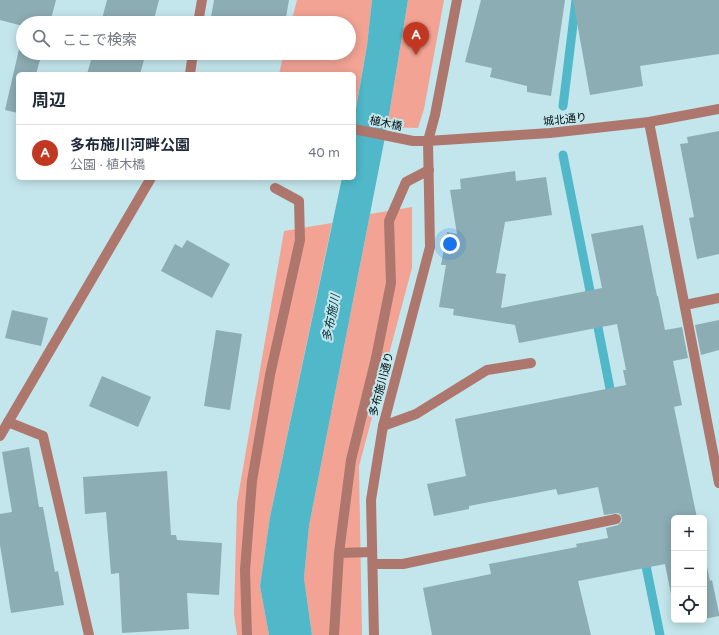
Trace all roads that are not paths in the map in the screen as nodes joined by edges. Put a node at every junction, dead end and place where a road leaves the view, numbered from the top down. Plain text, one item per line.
1 (202, 0) edge
2 (457, 0) edge
3 (199, 16) edge
4 (192, 60) edge
5 (190, 72) edge
6 (719, 109) edge
7 (649, 122) junction
8 (356, 129) edge
9 (413, 141) joint
10 (428, 141) junction
11 (429, 170) junction
12 (150, 180) edge
13 (275, 188) dead end
14 (719, 298) edge
15 (685, 305) junction
16 (531, 363) dead end
17 (8, 422) junction
18 (383, 426) junction
19 (0, 436) edge
20 (718, 478) edge
21 (616, 519) dead end
22 (372, 552) junction
23 (339, 553) junction
24 (373, 564) junction
25 (89, 635) edge
26 (247, 635) edge
27 (334, 635) edge
28 (374, 635) edge

1 - 3 street
2 - 10 street, 多布施川通り
4 - 5 street
6 - 7 street, 城北通り
7 - 10 street, 城北通り
7 - 15 street
8 - 9 street, 植木橋
9 - 10 street, 城北通り
10 - 11 street, 多布施川通り
11 - 18 street, 多布施川通り
11 - 23 street
12 - 17 street
13 - 26 street
14 - 15 street
15 - 20 street
16 - 18 street
17 - 19 street
17 - 25 street
18 - 22 street, 多布施川通り
21 - 24 street
22 - 23 street
22 - 24 street, 多布施川通り
23 - 27 street
24 - 28 street, 多布施川通り

